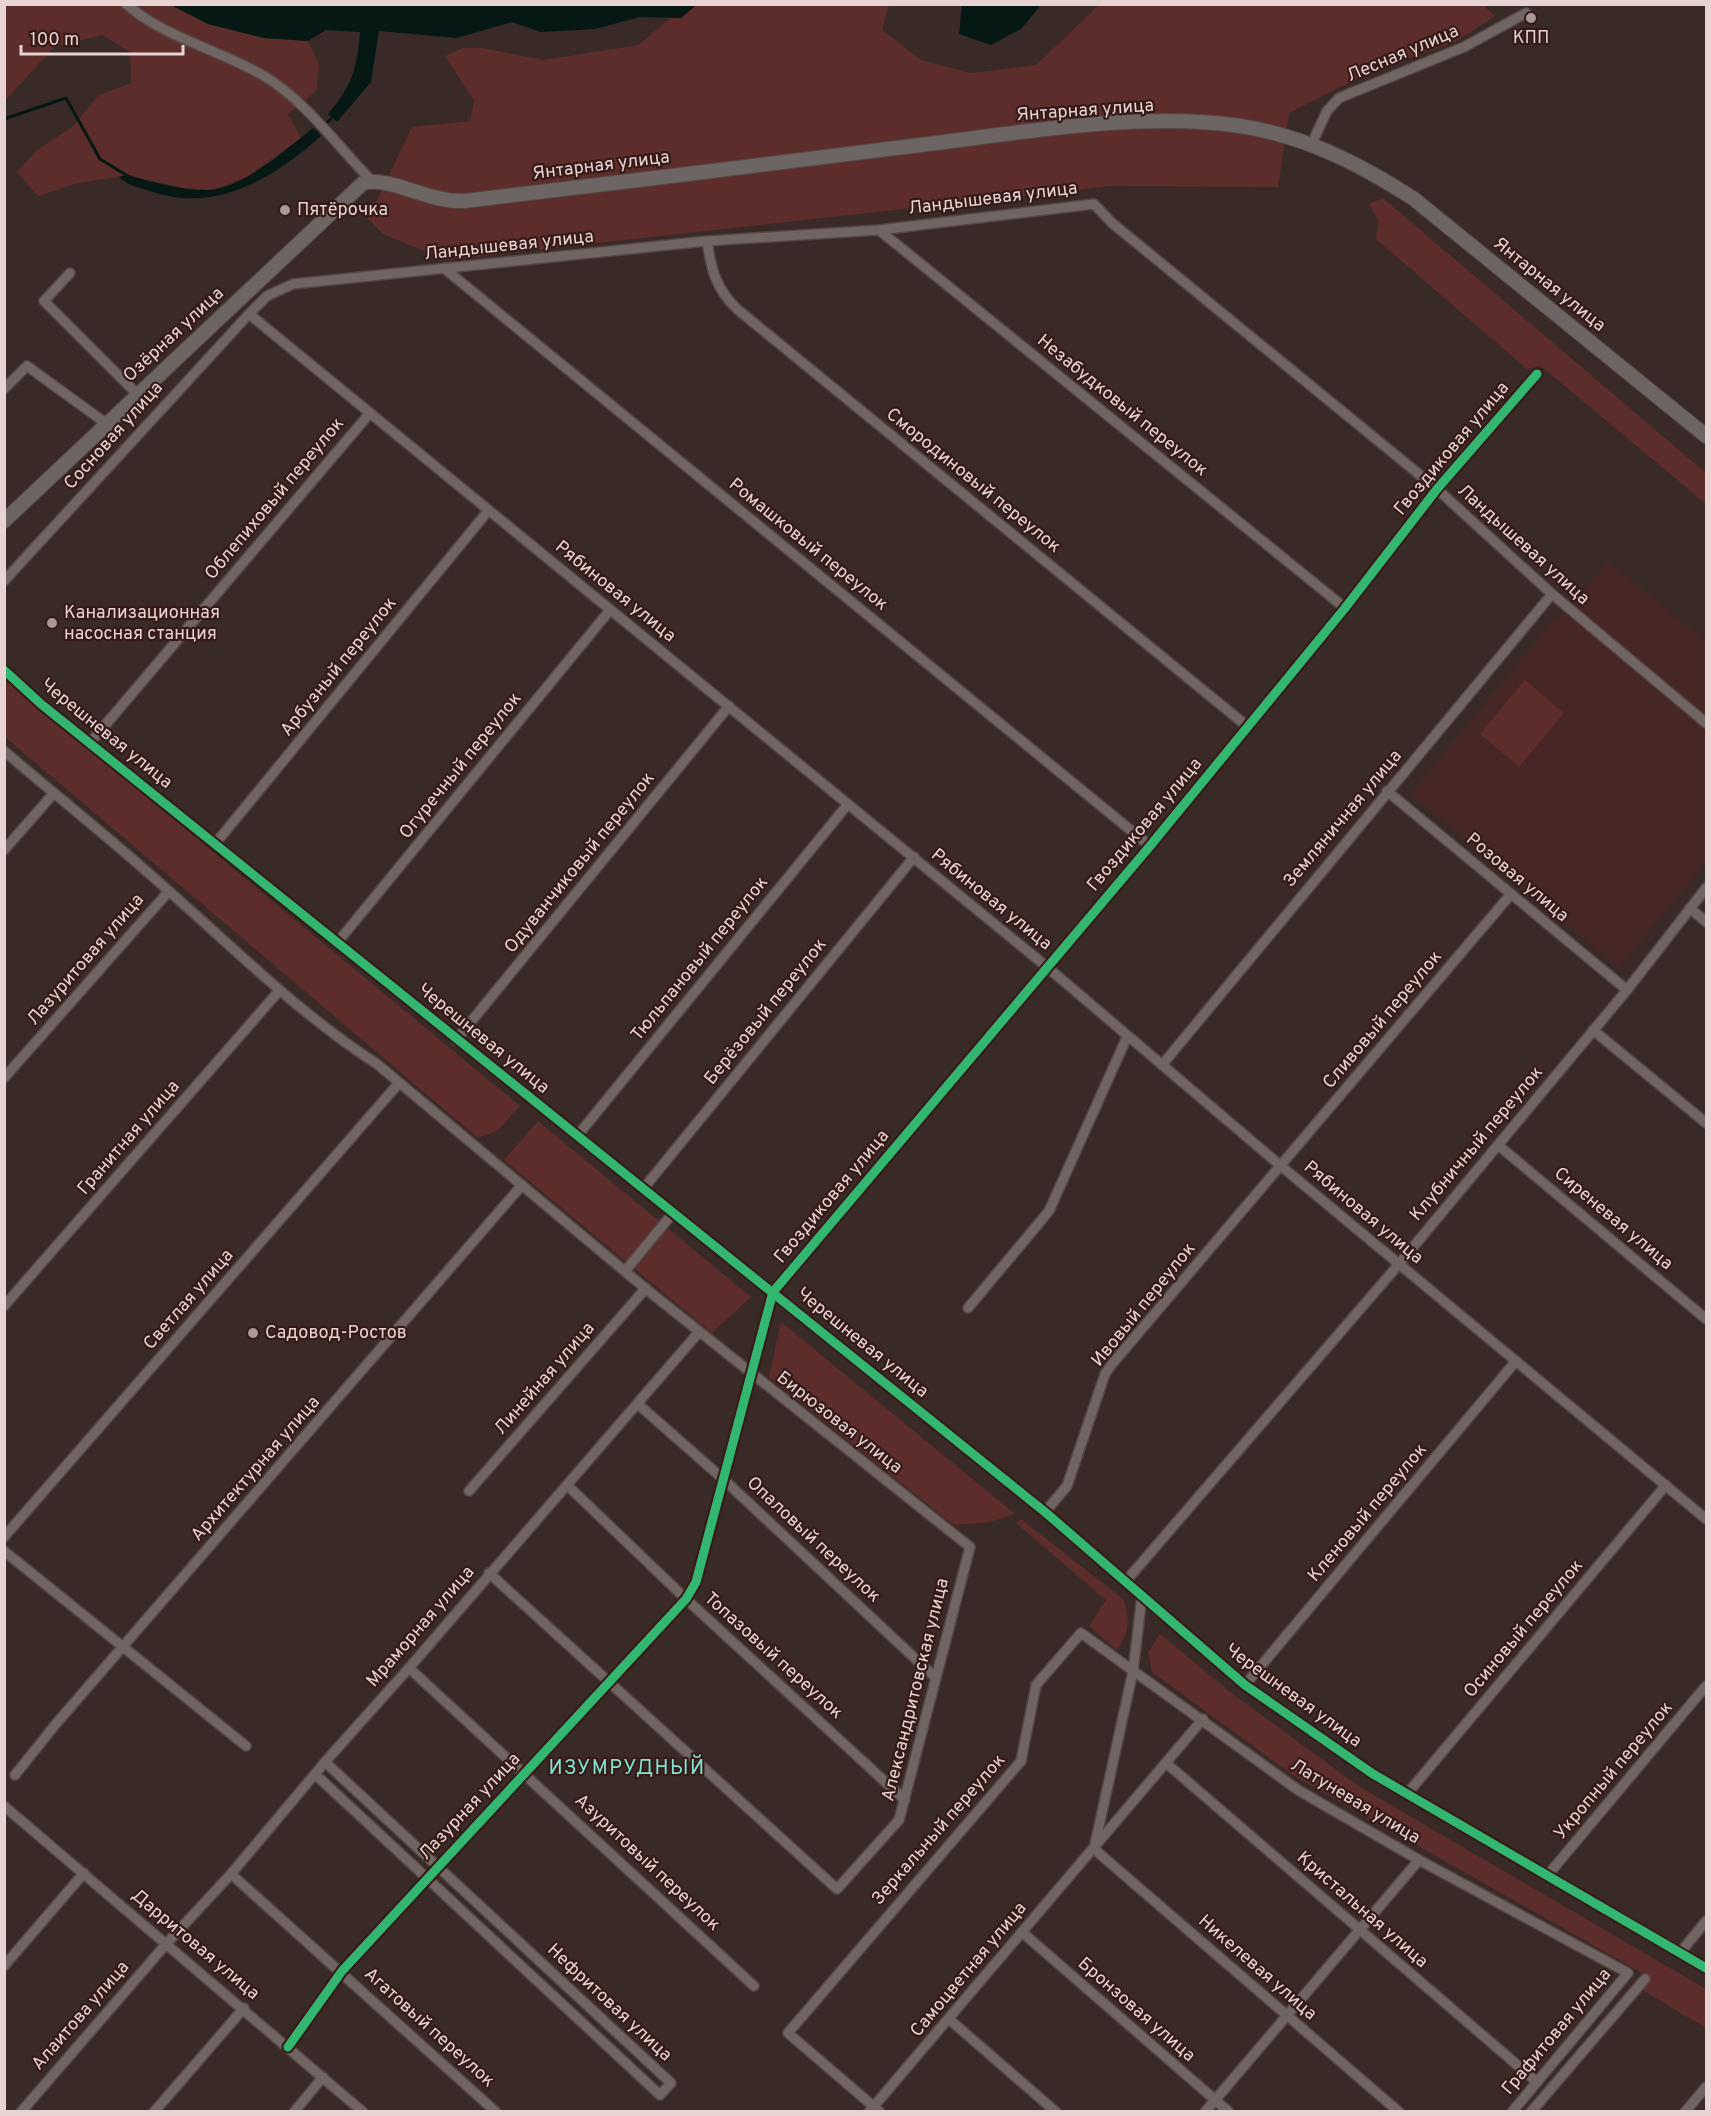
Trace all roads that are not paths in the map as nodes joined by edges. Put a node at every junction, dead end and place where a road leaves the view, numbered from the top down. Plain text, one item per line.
1 (126, 4) edge
2 (1526, 13) dead end
3 (1312, 143) junction
4 (372, 181) junction
5 (879, 230) junction
6 (707, 241) junction
7 (445, 269) junction
8 (70, 273) dead end
9 (249, 314) junction
10 (1537, 374) dead end
11 (4, 389) edge
12 (138, 395) junction
13 (370, 413) junction
14 (107, 424) junction
15 (1707, 436) edge
16 (1437, 489) junction
17 (488, 511) junction
18 (4, 521) edge
19 (4, 581) edge
20 (1552, 594) junction
21 (1345, 608) junction
22 (610, 610) junction
23 (4, 670) edge
24 (729, 706) junction
25 (1707, 723) edge
26 (1248, 726) junction
27 (90, 743) junction
28 (4, 751) edge
29 (1387, 791) junction
30 (54, 793) junction
31 (848, 804) junction
32 (215, 844) junction
33 (1150, 846) junction
34 (4, 850) edge
35 (914, 857) junction
36 (1707, 888) edge
37 (169, 891) junction
38 (1511, 894) junction
39 (1690, 909) junction
40 (1707, 922) edge
41 (338, 943) junction
42 (1047, 967) junction
43 (1627, 990) junction
44 (279, 991) junction
45 (1593, 1030) junction
46 (1127, 1037) junction
47 (456, 1040) junction
48 (1162, 1065) junction
49 (4, 1078) edge
50 (398, 1084) junction
51 (1707, 1123) edge
52 (578, 1135) junction
53 (1498, 1145) junction
54 (1281, 1166) junction
55 (522, 1185) junction
56 (643, 1189) junction
57 (674, 1213) junction
58 (1399, 1264) junction
59 (625, 1271) junction
60 (646, 1288) junction
61 (773, 1292) junction
62 (4, 1306) edge
63 (968, 1308) dead end
64 (1707, 1319) edge
65 (699, 1332) junction
66 (1516, 1361) junction
67 (753, 1375) junction
68 (639, 1405) junction
69 (722, 1478) junction
70 (568, 1485) junction
71 (1666, 1485) junction
72 (469, 1491) dead end
73 (1045, 1512) junction
74 (1707, 1519) edge
75 (4, 1537) edge
76 (970, 1547) joint
77 (4, 1551) edge
78 (489, 1573) junction
79 (1126, 1581) junction
80 (1143, 1596) junction
81 (686, 1599) junction
82 (1082, 1633) joint
83 (124, 1647) junction
84 (409, 1668) junction
85 (1133, 1671) junction
86 (936, 1678) junction
87 (609, 1682) junction
88 (1245, 1685) junction
89 (1707, 1686) edge
90 (1203, 1719) junction
91 (246, 1746) dead end
92 (325, 1761) junction
93 (1166, 1763) junction
94 (525, 1773) junction
95 (315, 1774) junction
96 (15, 1775) dead end
97 (1407, 1794) junction
98 (905, 1800) junction
99 (4, 1806) edge
100 (1094, 1849) junction
101 (1419, 1860) junction
102 (437, 1866) junction
103 (84, 1873) junction
104 (231, 1874) junction
105 (1547, 1876) junction
106 (426, 1878) junction
107 (1707, 1921) edge
108 (1358, 1929) junction
109 (1023, 1933) junction
110 (167, 1943) junction
111 (1680, 1953) junction
112 (4, 1966) edge
113 (1707, 1968) edge
114 (342, 1971) junction
115 (1628, 1973) joint
116 (1646, 1979) dead end
117 (754, 1986) dead end
118 (243, 2008) junction
119 (1286, 2016) junction
120 (950, 2019) junction
121 (288, 2047) junction
122 (323, 2077) junction
123 (1537, 2082) junction
124 (1707, 2087) edge
125 (1215, 2100) junction
126 (874, 2110) edge
127 (21, 2112) edge
128 (154, 2112) edge
129 (294, 2112) edge
130 (363, 2112) edge
131 (496, 2112) edge
132 (1056, 2112) edge
133 (1205, 2112) edge
134 (1229, 2112) edge
135 (1399, 2112) edge
136 (1512, 2112) edge
137 (1531, 2112) edge
138 (1685, 2112) edge

1 - 4 street
2 - 3 street, Лесная улица
3 - 4 street, Янтарная улица
3 - 15 street, Янтарная улица
4 - 12 street, Озёрная улица
5 - 6 street, Ландышевая улица
5 - 16 street, Ландышевая улица
5 - 21 street, Незабудковый переулок
6 - 7 street, Ландышевая улица
6 - 26 street, Смородиновый переулок
7 - 9 street, Ландышевая улица
7 - 33 street, Ромашковый переулок
8 - 12 street
9 - 13 street, Рябиновая улица
9 - 19 street, Сосновая улица
10 - 16 street, Гвоздиковая улица
11 - 14 street
12 - 14 street, Озёрная улица
13 - 17 street, Рябиновая улица
13 - 27 street, Облепиховый переулок
14 - 18 street, Озёрная улица
16 - 20 street, Ландышевая улица
16 - 21 street, Гвоздиковая улица
17 - 22 street, Рябиновая улица
17 - 32 street, Арбузный переулок
20 - 25 street, Ландышевая улица
20 - 29 street, Земляничная улица
21 - 26 street, Гвоздиковая улица
22 - 24 street, Рябиновая улица
22 - 41 street, Огуречный переулок
23 - 27 street, Черешневая улица
24 - 31 street, Рябиновая улица
24 - 47 street, Одуванчиковый переулок
26 - 33 street, Гвоздиковая улица
27 - 32 street, Черешневая улица
28 - 30 street, Бирюзовая улица
29 - 38 street, Розовая улица
29 - 48 street, Земляничная улица
30 - 34 street
30 - 37 street, Бирюзовая улица
31 - 35 street, Рябиновая улица
31 - 52 street, Тюльпановый переулок
32 - 41 street, Черешневая улица
33 - 42 street, Гвоздиковая улица
35 - 42 street, Рябиновая улица
35 - 56 street, Берёзовый переулок
36 - 39 street, Клубничный переулок
37 - 44 street, Бирюзовая улица
37 - 49 street, Лазуритовая улица
38 - 43 street, Розовая улица
38 - 54 street, Сливовый переулок
39 - 40 street
39 - 43 street, Клубничный переулок
41 - 47 street, Черешневая улица
42 - 46 street, Рябиновая улица
42 - 61 street, Гвоздиковая улица
43 - 45 street, Клубничный переулок
44 - 50 street, Бирюзовая улица
44 - 62 street, Гранитная улица
45 - 51 street
45 - 53 street, Клубничный переулок
46 - 48 street, Рябиновая улица
46 - 63 street
47 - 52 street, Черешневая улица
48 - 54 street, Рябиновая улица
50 - 55 street, Бирюзовая улица
50 - 75 street, Светлая улица
52 - 56 street, Черешневая улица
53 - 58 street, Клубничный переулок
53 - 64 street, Сиреневая улица
54 - 58 street, Рябиновая улица
54 - 73 street, Ивовый переулок
55 - 59 street, Бирюзовая улица
55 - 83 street, Архитектурная улица
56 - 57 street, Черешневая улица
57 - 59 street
57 - 61 street, Черешневая улица
58 - 66 street, Рябиновая улица
58 - 79 street, Клубничный переулок
59 - 60 street, Бирюзовая улица
60 - 65 street, Бирюзовая улица
60 - 72 street, Линейная улица
61 - 67 street, Лазурная улица
61 - 73 street, Черешневая улица
65 - 67 street, Бирюзовая улица
65 - 68 street, Мраморная улица
66 - 71 street, Рябиновая улица
66 - 88 street, Кленовый переулок
67 - 69 street, Лазурная улица
67 - 76 street, Бирюзовая улица
68 - 69 street, Опаловый переулок
68 - 70 street, Мраморная улица
69 - 81 street, Лазурная улица
69 - 86 street, Опаловый переулок
70 - 78 street, Мраморная улица
70 - 81 street, Топазовый переулок
71 - 74 street, Рябиновая улица
71 - 97 street, Осиновый переулок
73 - 79 street, Черешневая улица
76 - 86 street, Александритовская улица
77 - 83 street
78 - 84 street, Мраморная улица
78 - 87 street
79 - 80 street, Черешневая улица
80 - 85 street, Самоцветная улица
80 - 88 street, Черешневая улица
81 - 87 street, Лазурная улица
81 - 98 street, Топазовый переулок
82 - 85 street, Латуневая улица
82 - 126 street, Зеркальный переулок
83 - 91 street
83 - 96 street, Архитектурная улица
84 - 92 street, Мраморная улица
84 - 94 street, Азуритовый переулок
85 - 90 street, Латуневая улица
85 - 100 street, Самоцветная улица
86 - 98 street, Александритовская улица
87 - 94 street, Лазурная улица
87 - 98 street, Александритовская улица
88 - 97 street, Черешневая улица
89 - 105 street, Укропный переулок
90 - 93 street, Самоцветная улица
90 - 101 street, Латуневая улица
92 - 95 street, Мраморная улица
92 - 102 street, Нефритовая улица
93 - 100 street, Самоцветная улица
93 - 108 street, Кристальная улица
94 - 102 street, Лазурная улица
94 - 117 street, Азуритовый переулок
95 - 104 street, Мраморная улица
95 - 106 street, Нефритовая улица
97 - 105 street, Черешневая улица
99 - 103 street, Дарритовая улица
100 - 109 street, Самоцветная улица
100 - 119 street, Никелевая улица
101 - 108 street
101 - 115 street, Латуневая улица
102 - 106 street, Лазурная улица
102 - 106 street, Нефритовая улица
103 - 110 street, Дарритовая улица
103 - 112 street
104 - 110 street, Мраморная улица
104 - 114 street, Агатовый переулок
105 - 111 street, Черешневая улица
106 - 114 street, Лазурная улица
107 - 111 street
108 - 119 street
108 - 123 street, Кристальная улица
109 - 120 street, Самоцветная улица
109 - 125 street, Бронзовая улица
110 - 118 street, Дарритовая улица
110 - 127 street, Алаитова улица
111 - 113 street, Черешневая улица
114 - 121 street, Лазурная улица
114 - 131 street, Агатовый переулок
115 - 123 street, Графитовая улица
116 - 137 street
118 - 121 street, Дарритовая улица
118 - 128 street
119 - 125 street
119 - 135 street, Никелевая улица
120 - 126 street, Самоцветная улица
120 - 132 street
121 - 122 street, Дарритовая улица
122 - 129 street
122 - 130 street, Дарритовая улица
123 - 136 street, Графитовая улица
124 - 138 street
125 - 133 street
125 - 134 street, Бронзовая улица

